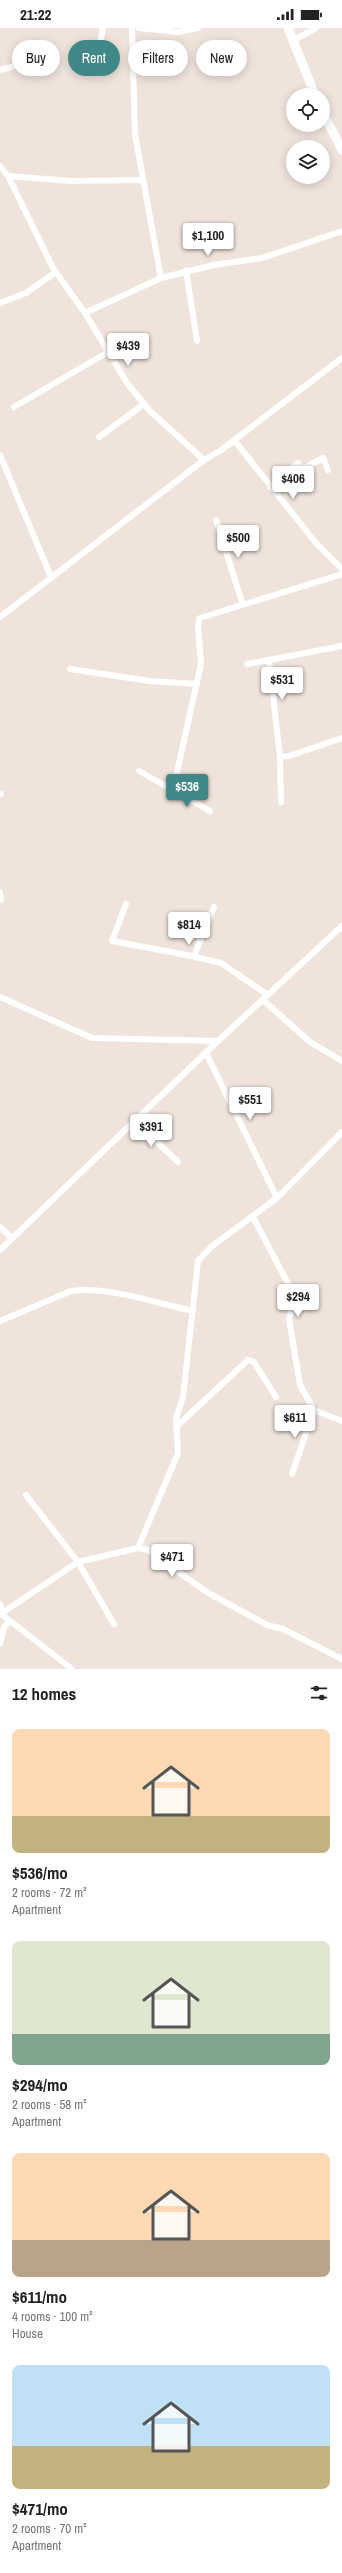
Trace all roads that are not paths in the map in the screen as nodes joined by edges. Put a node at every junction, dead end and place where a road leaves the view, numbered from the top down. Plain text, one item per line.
1 (103, 28) edge
2 (132, 28) edge
3 (139, 28) edge
4 (198, 28) edge
5 (288, 28) edge
6 (316, 28) edge
7 (101, 40) edge
8 (292, 41) junction
9 (12, 67) edge
10 (0, 70) edge
11 (311, 88) edge
12 (330, 127) edge
13 (342, 150) edge
14 (0, 166) edge
15 (8, 176) junction
16 (142, 180) junction
17 (342, 231) edge
18 (186, 270) junction
19 (56, 272) junction
20 (161, 278) junction
21 (0, 303) edge
22 (85, 313) junction
23 (196, 341) dead end
24 (108, 352) junction
25 (342, 358) edge
26 (144, 404) junction
27 (14, 407) dead end
28 (99, 437) dead end
29 (234, 440) junction
30 (0, 455) edge
31 (204, 460) junction
32 (328, 470) dead end
33 (270, 487) junction
34 (216, 520) dead end
35 (342, 569) edge
36 (342, 574) edge
37 (51, 577) junction
38 (243, 604) junction
39 (0, 617) edge
40 (342, 646) edge
41 (269, 660) junction
42 (247, 664) dead end
43 (70, 669) dead end
44 (197, 684) junction
45 (342, 738) edge
46 (280, 757) junction
47 (139, 771) dead end
48 (173, 790) junction
49 (281, 802) dead end
50 (210, 811) dead end
51 (0, 892) edge
52 (1, 900) dead end
53 (126, 904) dead end
54 (214, 907) dead end
55 (342, 926) edge
56 (194, 956) junction
57 (268, 995) junction
58 (0, 998) edge
59 (263, 1000) junction
60 (218, 1041) junction
61 (206, 1053) junction
62 (342, 1061) edge
63 (136, 1122) junction
64 (342, 1132) edge
65 (178, 1162) dead end
66 (277, 1198) junction
67 (253, 1217) junction
68 (0, 1226) edge
69 (12, 1238) junction
70 (0, 1250) edge
71 (193, 1311) junction
72 (0, 1321) edge
73 (276, 1397) dead end
74 (314, 1410) junction
75 (342, 1421) edge
76 (178, 1426) junction
77 (292, 1474) dead end
78 (26, 1495) dead end
79 (138, 1548) junction
80 (78, 1562) junction
81 (0, 1604) edge
82 (1, 1613) edge
83 (9, 1622) junction
84 (114, 1624) dead end
85 (0, 1644) edge
86 (342, 1659) edge
87 (72, 1669) edge

1 - 7 street
2 - 16 street
3 - 4 street
5 - 8 main road
6 - 8 street
8 - 11 main road
9 - 10 street
12 - 13 main road
14 - 15 street
15 - 16 street
15 - 19 street
16 - 20 street
17 - 18 street
18 - 20 street
18 - 23 street
19 - 21 street
19 - 22 street
20 - 22 street
22 - 24 street
24 - 26 street
24 - 27 street
25 - 29 street
26 - 28 street
26 - 31 street
29 - 31 street
29 - 33 street
30 - 37 street
31 - 37 street
32 - 33 street
33 - 35 street
34 - 38 street
36 - 38 street
37 - 39 street
38 - 44 street
40 - 41 street
41 - 42 street
41 - 46 street
43 - 44 street
44 - 48 street
45 - 46 street
46 - 49 street
47 - 48 street
48 - 50 street
51 - 52 street
53 - 56 street
54 - 56 street
55 - 57 street
56 - 57 street
57 - 59 street
58 - 60 street
59 - 60 street
59 - 62 street
60 - 61 street
61 - 63 street
61 - 66 street
63 - 65 street
63 - 69 street
64 - 66 street
66 - 67 street
67 - 71 street
67 - 74 street
68 - 69 street
69 - 70 street
71 - 72 street
71 - 76 street
73 - 76 street
74 - 75 street
74 - 77 street
76 - 79 street
78 - 80 street
79 - 80 street
79 - 86 street
80 - 82 street
80 - 84 street
81 - 82 street
82 - 83 street
83 - 85 street
83 - 87 street

